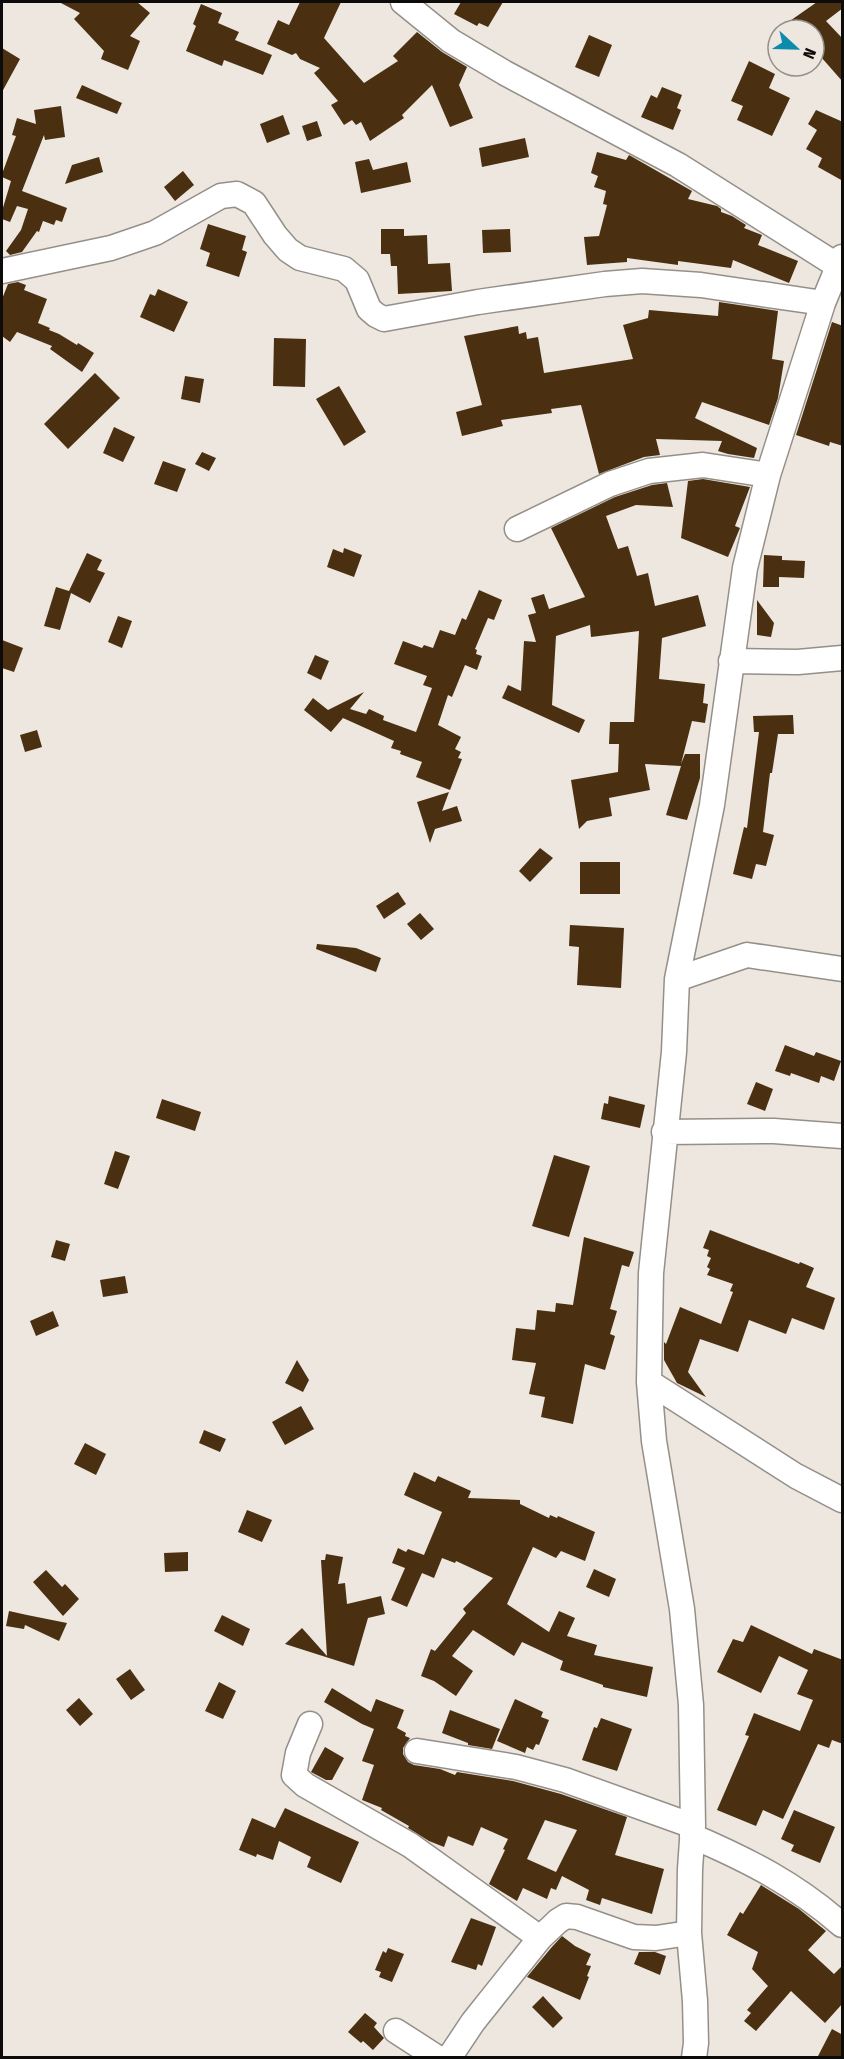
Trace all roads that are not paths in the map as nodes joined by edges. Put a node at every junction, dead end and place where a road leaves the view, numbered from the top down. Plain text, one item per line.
1 (404, 2) edge
2 (840, 262) edge
3 (2, 271) edge
4 (831, 297) edge
5 (768, 475) junction
6 (517, 528) dead end
7 (843, 658) edge
8 (731, 662) junction
9 (843, 969) edge
10 (677, 979) junction
11 (664, 1132) junction
12 (843, 1136) edge
13 (649, 1382) junction
14 (843, 1500) edge
15 (310, 1724) dead end
16 (417, 1751) dead end
17 (693, 1831) junction
18 (843, 1925) edge
19 (689, 1933) junction
20 (540, 1938) junction
21 (396, 2031) dead end
22 (438, 2058) edge
23 (449, 2058) edge
24 (694, 2058) edge

1 - 2 street
2 - 4 street
3 - 4 street
4 - 5 street
5 - 6 street
5 - 8 street
7 - 8 street
8 - 10 street
9 - 10 street
10 - 11 street
11 - 12 street
11 - 13 street
13 - 14 street
13 - 17 street
15 - 20 street
16 - 17 street
17 - 18 street
17 - 19 street
19 - 20 street
19 - 24 street
20 - 23 street
21 - 22 street

